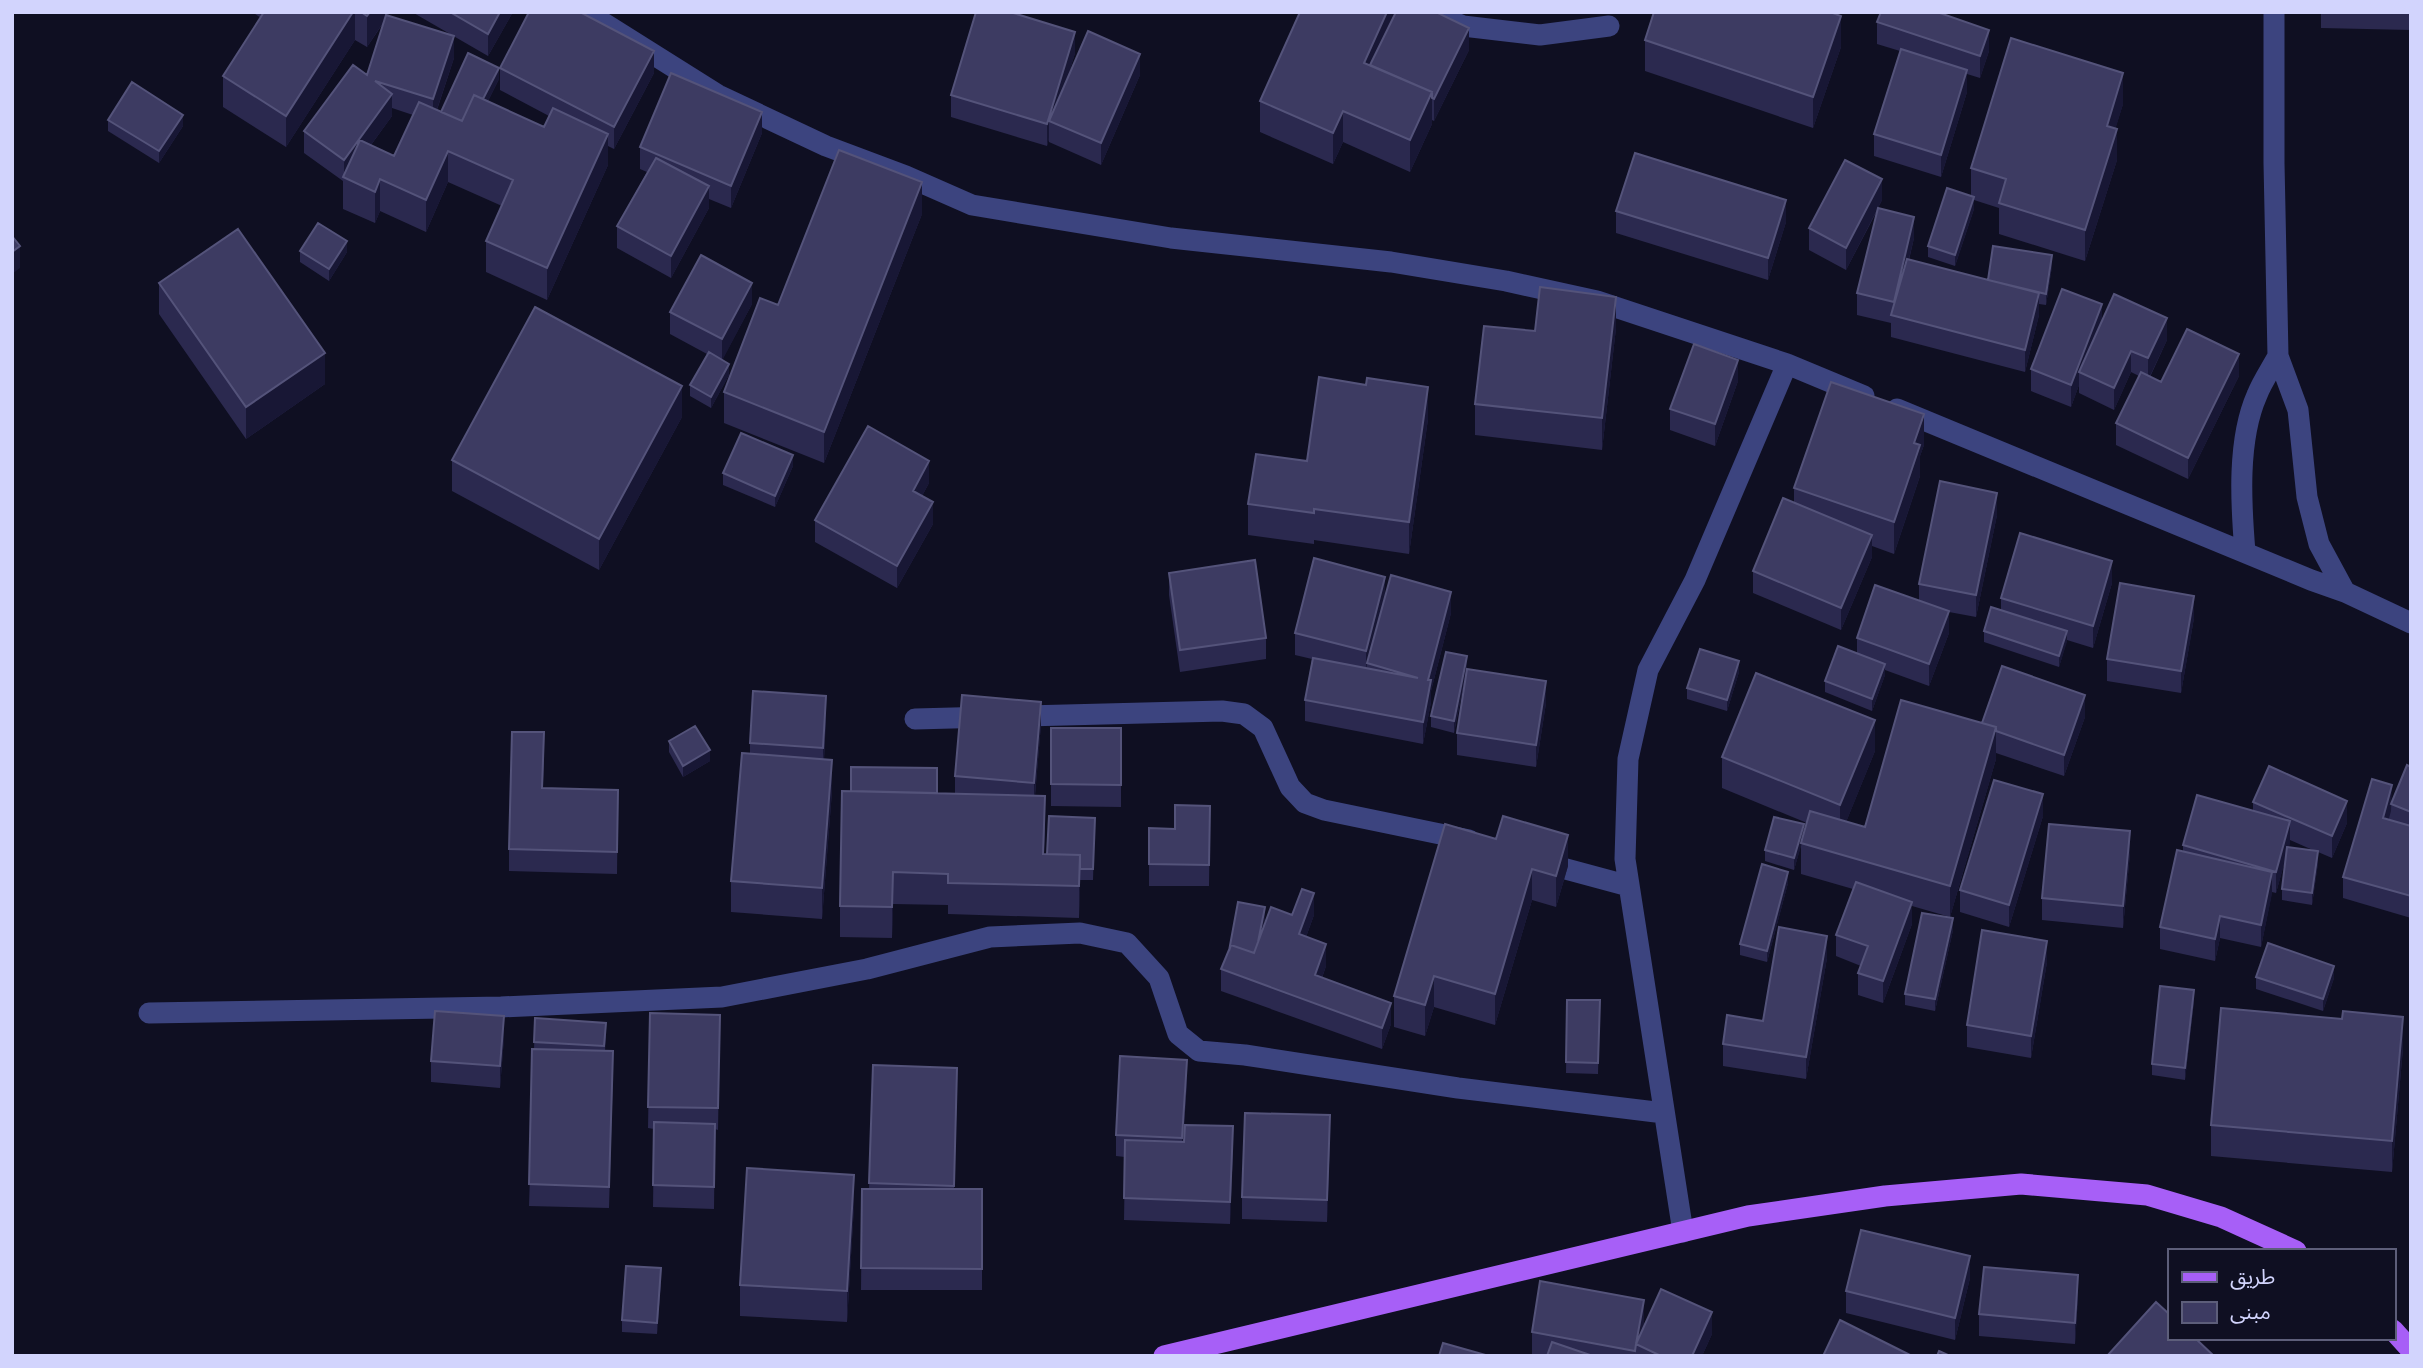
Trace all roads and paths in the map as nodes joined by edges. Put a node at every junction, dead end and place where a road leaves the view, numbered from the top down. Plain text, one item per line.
1 (586, 12) edge
2 (1430, 12) edge
3 (2274, 12) edge
4 (1609, 26) dead end
5 (2278, 356) junction
6 (1787, 364) junction
7 (2245, 552) junction
8 (2345, 592) junction
9 (2411, 623) edge
10 (915, 719) dead end
11 (1486, 846) edge
12 (1522, 856) edge
13 (1629, 886) junction
14 (149, 1013) dead end
15 (1664, 1113) junction
16 (1683, 1232) junction
17 (2292, 1249) edge
18 (2395, 1332) edge
19 (2411, 1349) edge
20 (1164, 1356) edge

1 - 6 street
2 - 4 street
3 - 5 street
5 - 7 street
5 - 8 street
6 - 7 street
6 - 13 street
7 - 8 street
8 - 9 street
10 - 11 street
12 - 13 street
13 - 15 street
14 - 15 street
15 - 16 street
16 - 17 main road
16 - 20 main road
18 - 19 main road

